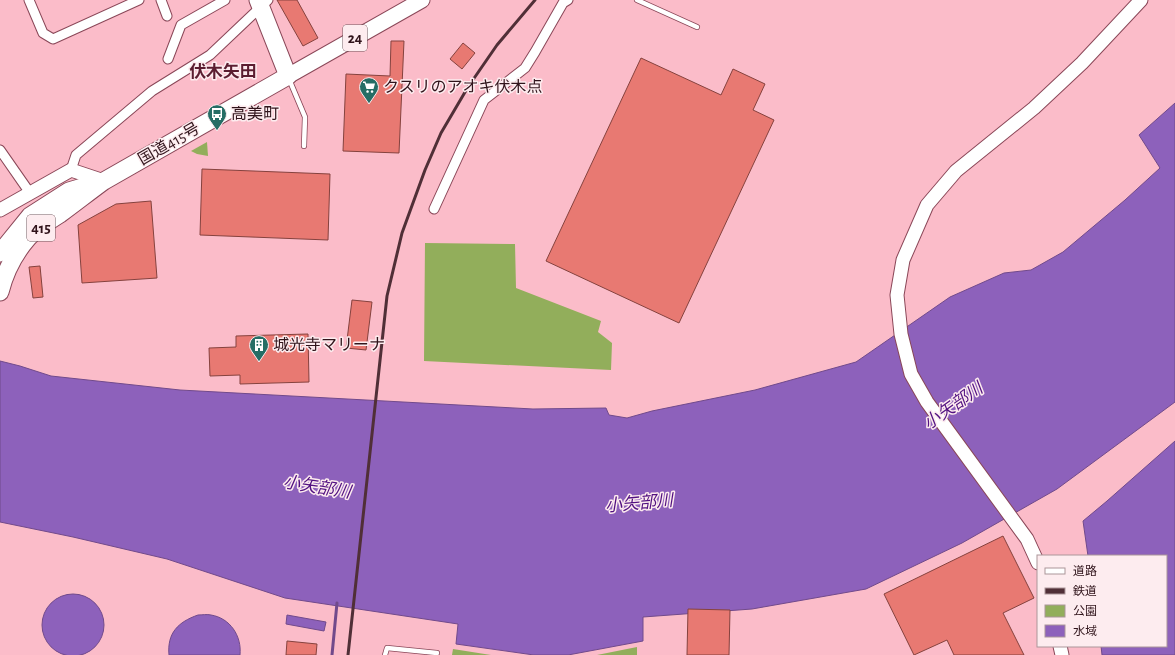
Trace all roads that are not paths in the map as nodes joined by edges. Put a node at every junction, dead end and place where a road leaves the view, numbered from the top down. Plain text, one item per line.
1 (29, 0) edge
2 (139, 0) edge
3 (161, 0) edge
4 (225, 0) edge
5 (422, 0) edge
6 (568, 0) edge
7 (637, 0) edge
8 (1140, 0) edge
9 (262, 2) edge
10 (167, 16) dead end
11 (697, 27) dead end
12 (168, 59) dead end
13 (288, 76) junction
14 (304, 146) dead end
15 (0, 150) edge
16 (71, 170) junction
17 (104, 181) junction
18 (30, 193) junction
19 (434, 209) dead end
20 (0, 210) edge
21 (0, 254) edge
22 (1, 282) edge
23 (1037, 561) edge
24 (437, 653) dead end
25 (385, 655) edge

1 - 2 street
3 - 10 street
4 - 12 street
5 - 13 main road, 24
6 - 19 street
7 - 11 lane
8 - 23 street
9 - 13 highway
9 - 16 street
13 - 14 lane
13 - 17 highway, 国道415号 / 415
15 - 18 street
16 - 17 street
16 - 18 street
17 - 21 highway, 国道415号 / 415
17 - 22 highway, 国道415号 / 415
18 - 20 street
24 - 25 lane

